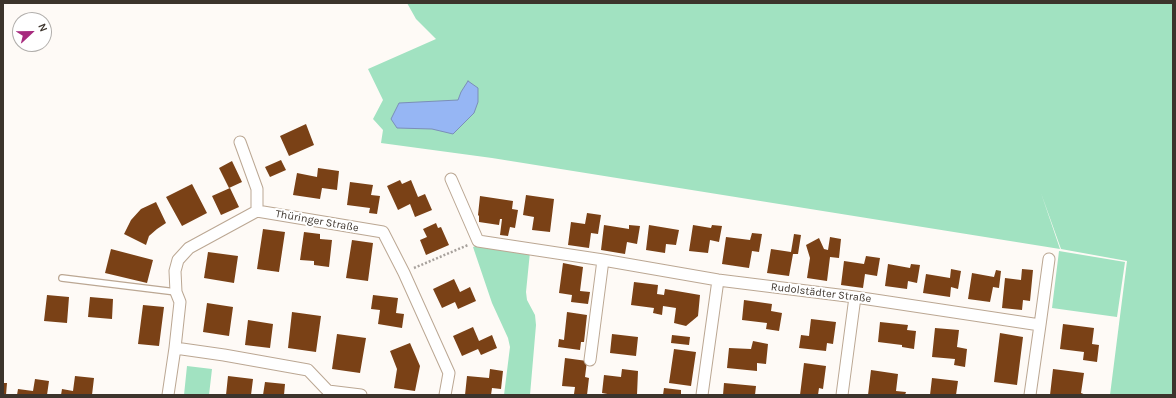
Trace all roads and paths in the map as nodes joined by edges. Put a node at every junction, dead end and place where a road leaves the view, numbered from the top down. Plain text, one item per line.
1 (240, 142) dead end
2 (451, 179) dead end
3 (257, 211) junction
4 (478, 241) junction
5 (1049, 259) dead end
6 (603, 260) junction
7 (404, 273) junction
8 (62, 278) dead end
9 (718, 280) junction
10 (176, 292) junction
11 (855, 297) junction
12 (1040, 325) junction
13 (175, 348) junction
14 (590, 360) dead end
15 (168, 395) edge
16 (361, 395) edge
17 (445, 395) edge
18 (702, 395) edge
19 (842, 395) edge
20 (1030, 395) edge

1 - 3 street
2 - 4 street
3 - 7 street, Thüringer Straße
3 - 10 street
4 - 6 street, Rudolstädter Straße
4 - 7 path
5 - 12 street
6 - 9 street, Rudolstädter Straße
6 - 14 street
7 - 17 street, Thüringer Straße
8 - 10 lane
9 - 11 street, Rudolstädter Straße
9 - 18 street
10 - 13 street
11 - 12 street, Rudolstädter Straße
11 - 19 street
12 - 20 street
13 - 15 street
13 - 16 street

